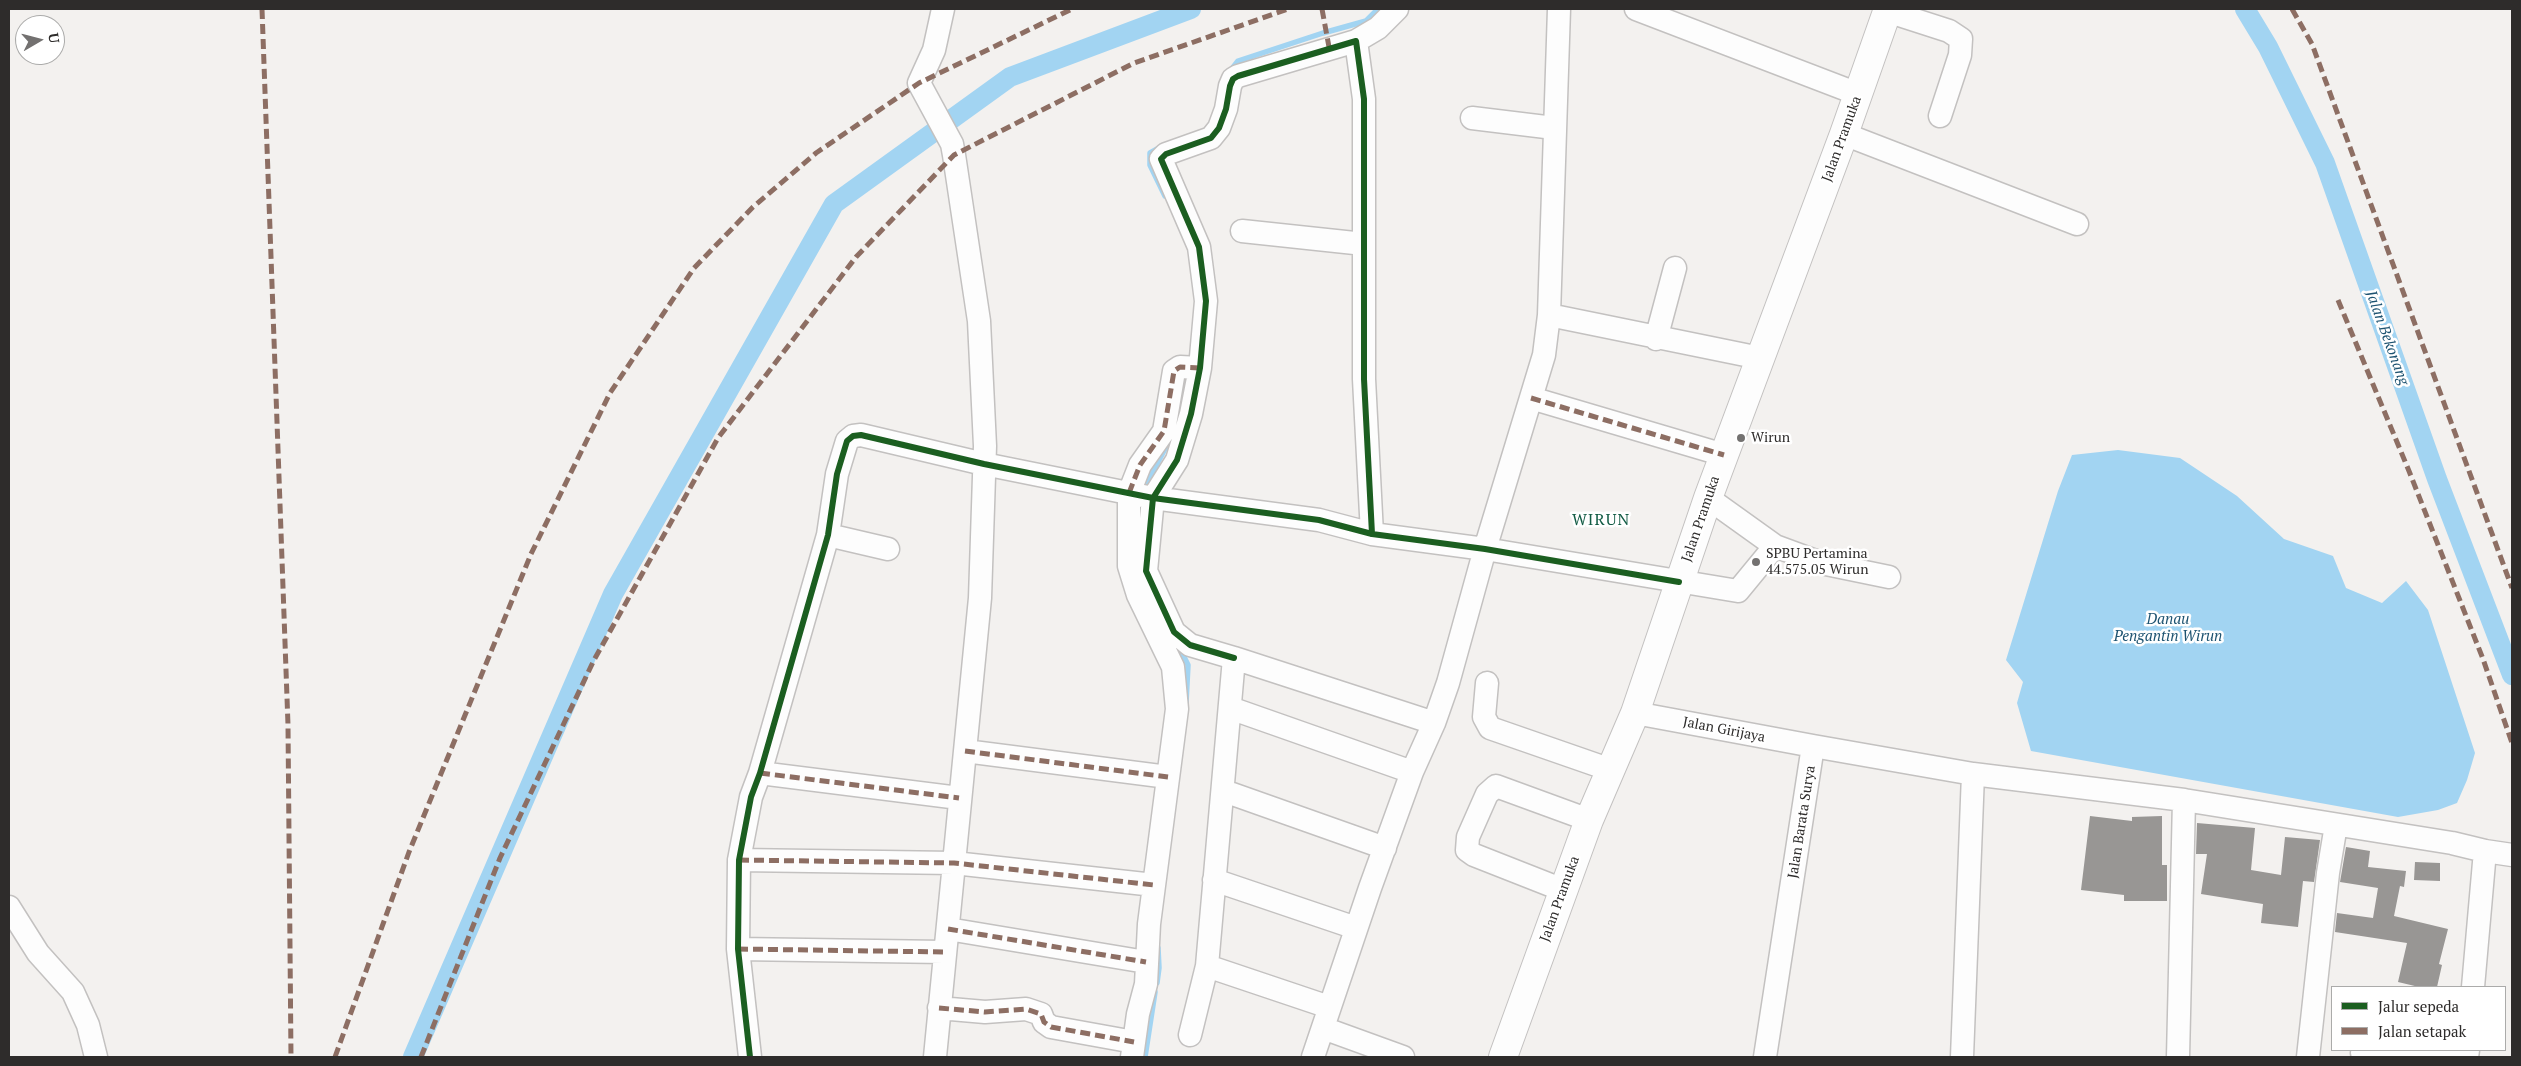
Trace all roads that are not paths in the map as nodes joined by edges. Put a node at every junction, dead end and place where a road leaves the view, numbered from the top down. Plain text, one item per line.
1 (943, 9) edge
2 (1397, 9) edge
3 (1559, 9) edge
4 (1636, 9) edge
5 (1888, 10) edge
6 (1356, 42) junction
7 (1858, 94) junction
8 (1940, 116) dead end
9 (1472, 118) dead end
10 (1554, 128) junction
11 (1844, 134) junction
12 (2077, 224) dead end
13 (1242, 231) dead end
14 (1364, 244) junction
15 (1675, 268) dead end
16 (1549, 315) junction
17 (1656, 338) junction
18 (1760, 358) junction
19 (1531, 398) junction
20 (1724, 455) junction
21 (984, 464) junction
22 (1141, 495) junction
23 (1708, 498) junction
24 (1372, 534) junction
25 (828, 535) junction
26 (1776, 546) junction
27 (888, 549) dead end
28 (1485, 549) junction
29 (1889, 577) dead end
30 (1679, 582) junction
31 (1234, 658) junction
32 (1487, 683) dead end
33 (1230, 708) junction
34 (1635, 713) junction
35 (1434, 723) junction
36 (1813, 746) junction
37 (966, 750) junction
38 (1611, 770) junction
39 (760, 772) junction
40 (1412, 772) junction
41 (1973, 774) junction
42 (1168, 777) junction
43 (1224, 791) junction
44 (959, 798) junction
45 (2184, 800) junction
46 (1589, 820) junction
47 (2336, 825) junction
48 (1385, 848) junction
49 (2485, 851) junction
50 (2512, 855) edge
51 (739, 860) junction
52 (954, 863) junction
53 (1214, 880) junction
54 (1154, 885) junction
55 (1563, 890) junction
56 (9, 907) edge
57 (1356, 928) junction
58 (948, 929) junction
59 (738, 949) junction
60 (944, 952) junction
61 (1146, 962) junction
62 (1207, 966) junction
63 (2473, 986) edge
64 (939, 1008) junction
65 (1326, 1018) junction
66 (1190, 1036) dead end
67 (1133, 1050) edge
68 (2362, 1052) dead end
69 (96, 1057) edge
70 (750, 1057) edge
71 (935, 1057) edge
72 (1313, 1057) edge
73 (1403, 1057) edge
74 (1503, 1057) edge
75 (1765, 1057) edge
76 (1962, 1057) edge
77 (2178, 1057) edge
78 (2308, 1057) edge
79 (2448, 1057) edge

1 - 21 street
2 - 6 street
3 - 10 street
4 - 7 street
5 - 7 main road, Jalan Pramuka
5 - 8 street
6 - 14 street
6 - 22 street
7 - 11 main road, Jalan Pramuka
9 - 10 street
10 - 16 street
11 - 12 street
11 - 18 main road, Jalan Pramuka
13 - 14 street
14 - 24 street
15 - 17 street
16 - 17 street
16 - 19 street
17 - 18 street
18 - 20 main road, Jalan Pramuka
19 - 20 street
19 - 28 street
20 - 23 main road, Jalan Pramuka
21 - 22 street
21 - 25 street
21 - 37 street
22 - 24 street
22 - 31 street
22 - 42 street
23 - 26 street
23 - 30 main road, Jalan Pramuka
24 - 28 street
25 - 27 street
25 - 39 street
26 - 29 street
26 - 30 street
28 - 30 street
28 - 35 street
30 - 34 main road, Jalan Pramuka
31 - 33 street
31 - 35 street
32 - 38 street
33 - 40 street
33 - 43 street
34 - 36 street, Jalan Girijaya
34 - 38 main road, Jalan Pramuka
35 - 40 street
36 - 41 street, Jalan Barata Surya
36 - 75 street, Jalan Barata Surya
37 - 42 street
37 - 44 street
38 - 46 main road, Jalan Pramuka
39 - 44 street
39 - 51 street
40 - 48 street
41 - 45 street, Jalan Barata Surya
41 - 76 street
42 - 54 street
43 - 48 street
43 - 53 street
44 - 52 street
45 - 47 street, Jalan Barata Surya
45 - 77 street
46 - 55 main road, Jalan Pramuka
46 - 55 street
47 - 49 street, Jalan Barata Surya
47 - 78 street
48 - 57 street
49 - 50 street, Jalan Barata Surya
49 - 63 street
51 - 52 street
51 - 59 street
52 - 54 street
52 - 58 street
53 - 57 street
53 - 62 street
54 - 61 street
55 - 74 main road, Jalan Pramuka
56 - 69 street
57 - 65 street
58 - 60 street
58 - 61 street
59 - 60 street
59 - 70 street
60 - 64 street
61 - 67 street
62 - 65 street
62 - 66 street
64 - 67 street
64 - 71 street
65 - 72 street
65 - 73 street
68 - 79 street

